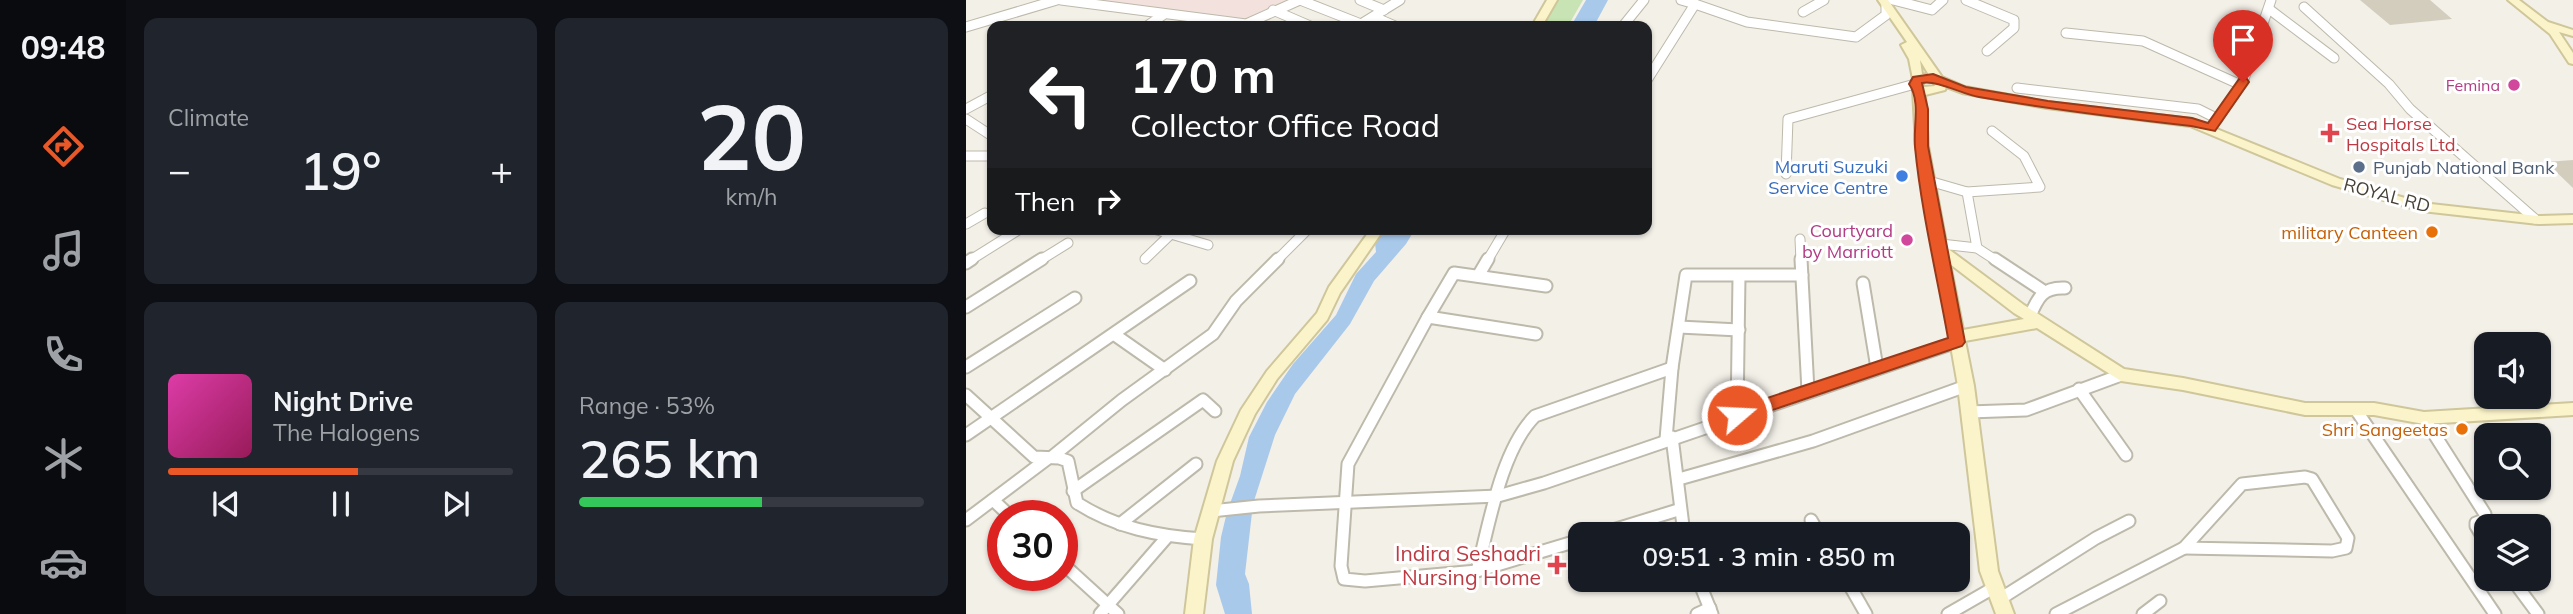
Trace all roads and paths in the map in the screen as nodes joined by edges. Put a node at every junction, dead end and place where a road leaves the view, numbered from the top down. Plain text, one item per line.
1 (1059, 0) edge
2 (1300, 0) edge
3 (1360, 0) edge
4 (1400, 0) edge
5 (1552, 0) edge
6 (1644, 0) edge
7 (1681, 0) edge
8 (1824, 0) edge
9 (1943, 0) edge
10 (1966, 0) edge
11 (2513, 0) edge
12 (1885, 3) edge
13 (1695, 4) junction
14 (2270, 4) edge
15 (2304, 7) dead end
16 (1274, 9) junction
17 (1384, 10) junction
18 (1803, 12) dead end
19 (1163, 15) junction
20 (1374, 17) junction
21 (1154, 21) edge
22 (1215, 21) edge
23 (1255, 21) edge
24 (1299, 21) edge
25 (1350, 21) edge
26 (1368, 21) edge
27 (1383, 21) edge
28 (1540, 21) edge
29 (1627, 21) edge
30 (2545, 25) junction
31 (966, 27) edge
32 (2066, 33) dead end
33 (2573, 33) edge
34 (1987, 51) dead end
35 (1919, 57) junction
36 (2334, 58) dead end
37 (2573, 61) edge
38 (1652, 66) edge
39 (1938, 79) junction
40 (1917, 84) junction
41 (2241, 85) junction
42 (2017, 88) dead end
43 (1962, 90) junction
44 (1934, 92) junction
45 (987, 98) edge
46 (966, 109) edge
47 (1922, 109) junction
48 (966, 120) edge
49 (2214, 123) junction
50 (1992, 131) dead end
51 (987, 133) edge
52 (966, 156) edge
53 (987, 156) edge
54 (1786, 173) dead end
55 (1929, 181) junction
56 (1967, 192) junction
57 (985, 213) dead end
58 (2535, 219) junction
59 (2573, 219) edge
60 (966, 224) edge
61 (1010, 235) edge
62 (1170, 235) edge
63 (1181, 235) edge
64 (1302, 235) edge
65 (1374, 235) edge
66 (1502, 235) edge
67 (1800, 239) dead end
68 (1068, 243) dead end
69 (1208, 245) dead end
70 (1941, 248) junction
71 (1977, 248) junction
72 (1145, 259) dead end
73 (966, 263) edge
74 (1802, 275) junction
75 (1478, 276) junction
76 (1739, 277) junction
77 (1190, 281) dead end
78 (1863, 283) dead end
79 (1546, 286) dead end
80 (2065, 288) dead end
81 (2042, 290) junction
82 (1075, 298) dead end
83 (966, 307) edge
84 (1428, 317) junction
85 (2035, 319) junction
86 (1679, 327) junction
87 (1739, 330) junction
88 (1536, 334) dead end
89 (1115, 335) junction
90 (1956, 339) junction
91 (966, 367) edge
92 (1672, 368) junction
93 (1877, 368) junction
94 (1165, 370) junction
95 (2121, 375) junction
96 (1966, 386) junction
97 (2079, 388) junction
98 (1808, 391) junction
99 (966, 395) edge
100 (2356, 410) junction
101 (2573, 410) edge
102 (1215, 411) dead end
103 (1969, 412) junction
104 (1737, 415) junction
105 (991, 418) junction
106 (2424, 418) junction
107 (966, 435) edge
108 (1669, 438) junction
109 (2126, 455) dead end
110 (1050, 457) junction
111 (1196, 464) dead end
112 (1679, 479) junction
113 (1073, 491) junction
114 (1498, 496) junction
115 (993, 500) edge
116 (987, 504) edge
117 (1347, 504) junction
118 (1218, 510) junction
119 (1678, 510) junction
120 (2485, 514) edge
121 (966, 520) edge
122 (2129, 521) dead end
123 (1639, 522) edge
124 (1681, 522) edge
125 (1120, 524) junction
126 (1167, 537) junction
127 (1203, 538) junction
128 (1568, 544) edge
129 (2184, 548) junction
130 (1478, 571) junction
131 (1078, 579) edge
132 (2521, 591) edge
133 (1701, 592) edge
134 (1853, 592) edge
135 (1997, 593) junction
136 (2160, 601) dead end
137 (1109, 611) edge
138 (1706, 612) edge
139 (1194, 614) edge
140 (1866, 614) edge
141 (1948, 614) edge
142 (2006, 614) edge
143 (2056, 614) edge
144 (2143, 614) edge
145 (2495, 614) edge
146 (2538, 614) edge

1 - 19 street
1 - 31 street
2 - 16 street
2 - 25 street
3 - 17 street
4 - 17 street
5 - 28 main road
6 - 29 street
7 - 13 street
8 - 18 street
9 - 12 street
10 - 34 street
11 - 30 main road
12 - 13 street
12 - 35 main road
13 - 38 street
14 - 36 street
14 - 41 street
15 - 58 street
16 - 23 street
16 - 24 street
17 - 20 street
19 - 21 street
19 - 22 street
20 - 26 street
20 - 27 street
30 - 33 main road
30 - 37 main road
32 - 41 street
35 - 39 main road
35 - 40 main road
39 - 40 main road
39 - 43 main road
39 - 44 main road
40 - 44 main road
40 - 47 main road
40 - 54 street
41 - 49 street
42 - 49 street
43 - 44 main road
43 - 49 main road, ROYAL RD
44 - 47 main road
45 - 46 street
47 - 55 main road
48 - 51 street
49 - 58 main road, ROYAL RD
50 - 56 street
52 - 53 street
55 - 56 street
55 - 70 main road
56 - 71 street
57 - 60 street
58 - 59 main road, ROYAL RD
61 - 73 street
62 - 72 street
63 - 69 street
64 - 94 street
65 - 118 main road
66 - 75 street
67 - 74 street
68 - 83 street
70 - 71 street
70 - 85 main road
70 - 90 main road
71 - 81 street
74 - 76 street
74 - 98 street
75 - 79 street
75 - 84 street
76 - 86 street
76 - 87 street
77 - 89 street
78 - 93 street
80 - 81 street
81 - 85 street
82 - 91 street
84 - 88 street
84 - 117 street
85 - 90 main road
85 - 95 main road
86 - 87 street
86 - 92 street
87 - 104 street
89 - 94 street
89 - 105 street
90 - 93 street
90 - 96 main road
92 - 108 street
92 - 114 street
93 - 98 street
94 - 110 street
95 - 97 street
95 - 100 main road
96 - 103 main road
96 - 112 street
97 - 103 street
97 - 109 street
98 - 104 street
99 - 105 street
100 - 106 main road
100 - 145 street
101 - 106 main road
102 - 113 street
103 - 135 main road
104 - 108 street
105 - 107 street
105 - 110 street
106 - 120 street
108 - 112 street
108 - 114 street
110 - 113 street
110 - 115 street
111 - 125 street
112 - 119 street
113 - 125 street
114 - 117 street
114 - 130 street
116 - 121 street
117 - 118 street
117 - 130 street
118 - 127 main road
119 - 123 street
119 - 124 street
122 - 135 street
125 - 126 street
126 - 127 street
126 - 137 street
127 - 139 main road
128 - 130 street
129 - 129 street
129 - 143 street
131 - 137 street
132 - 146 street
133 - 138 street
134 - 140 street
135 - 141 street
135 - 142 main road
136 - 144 street

